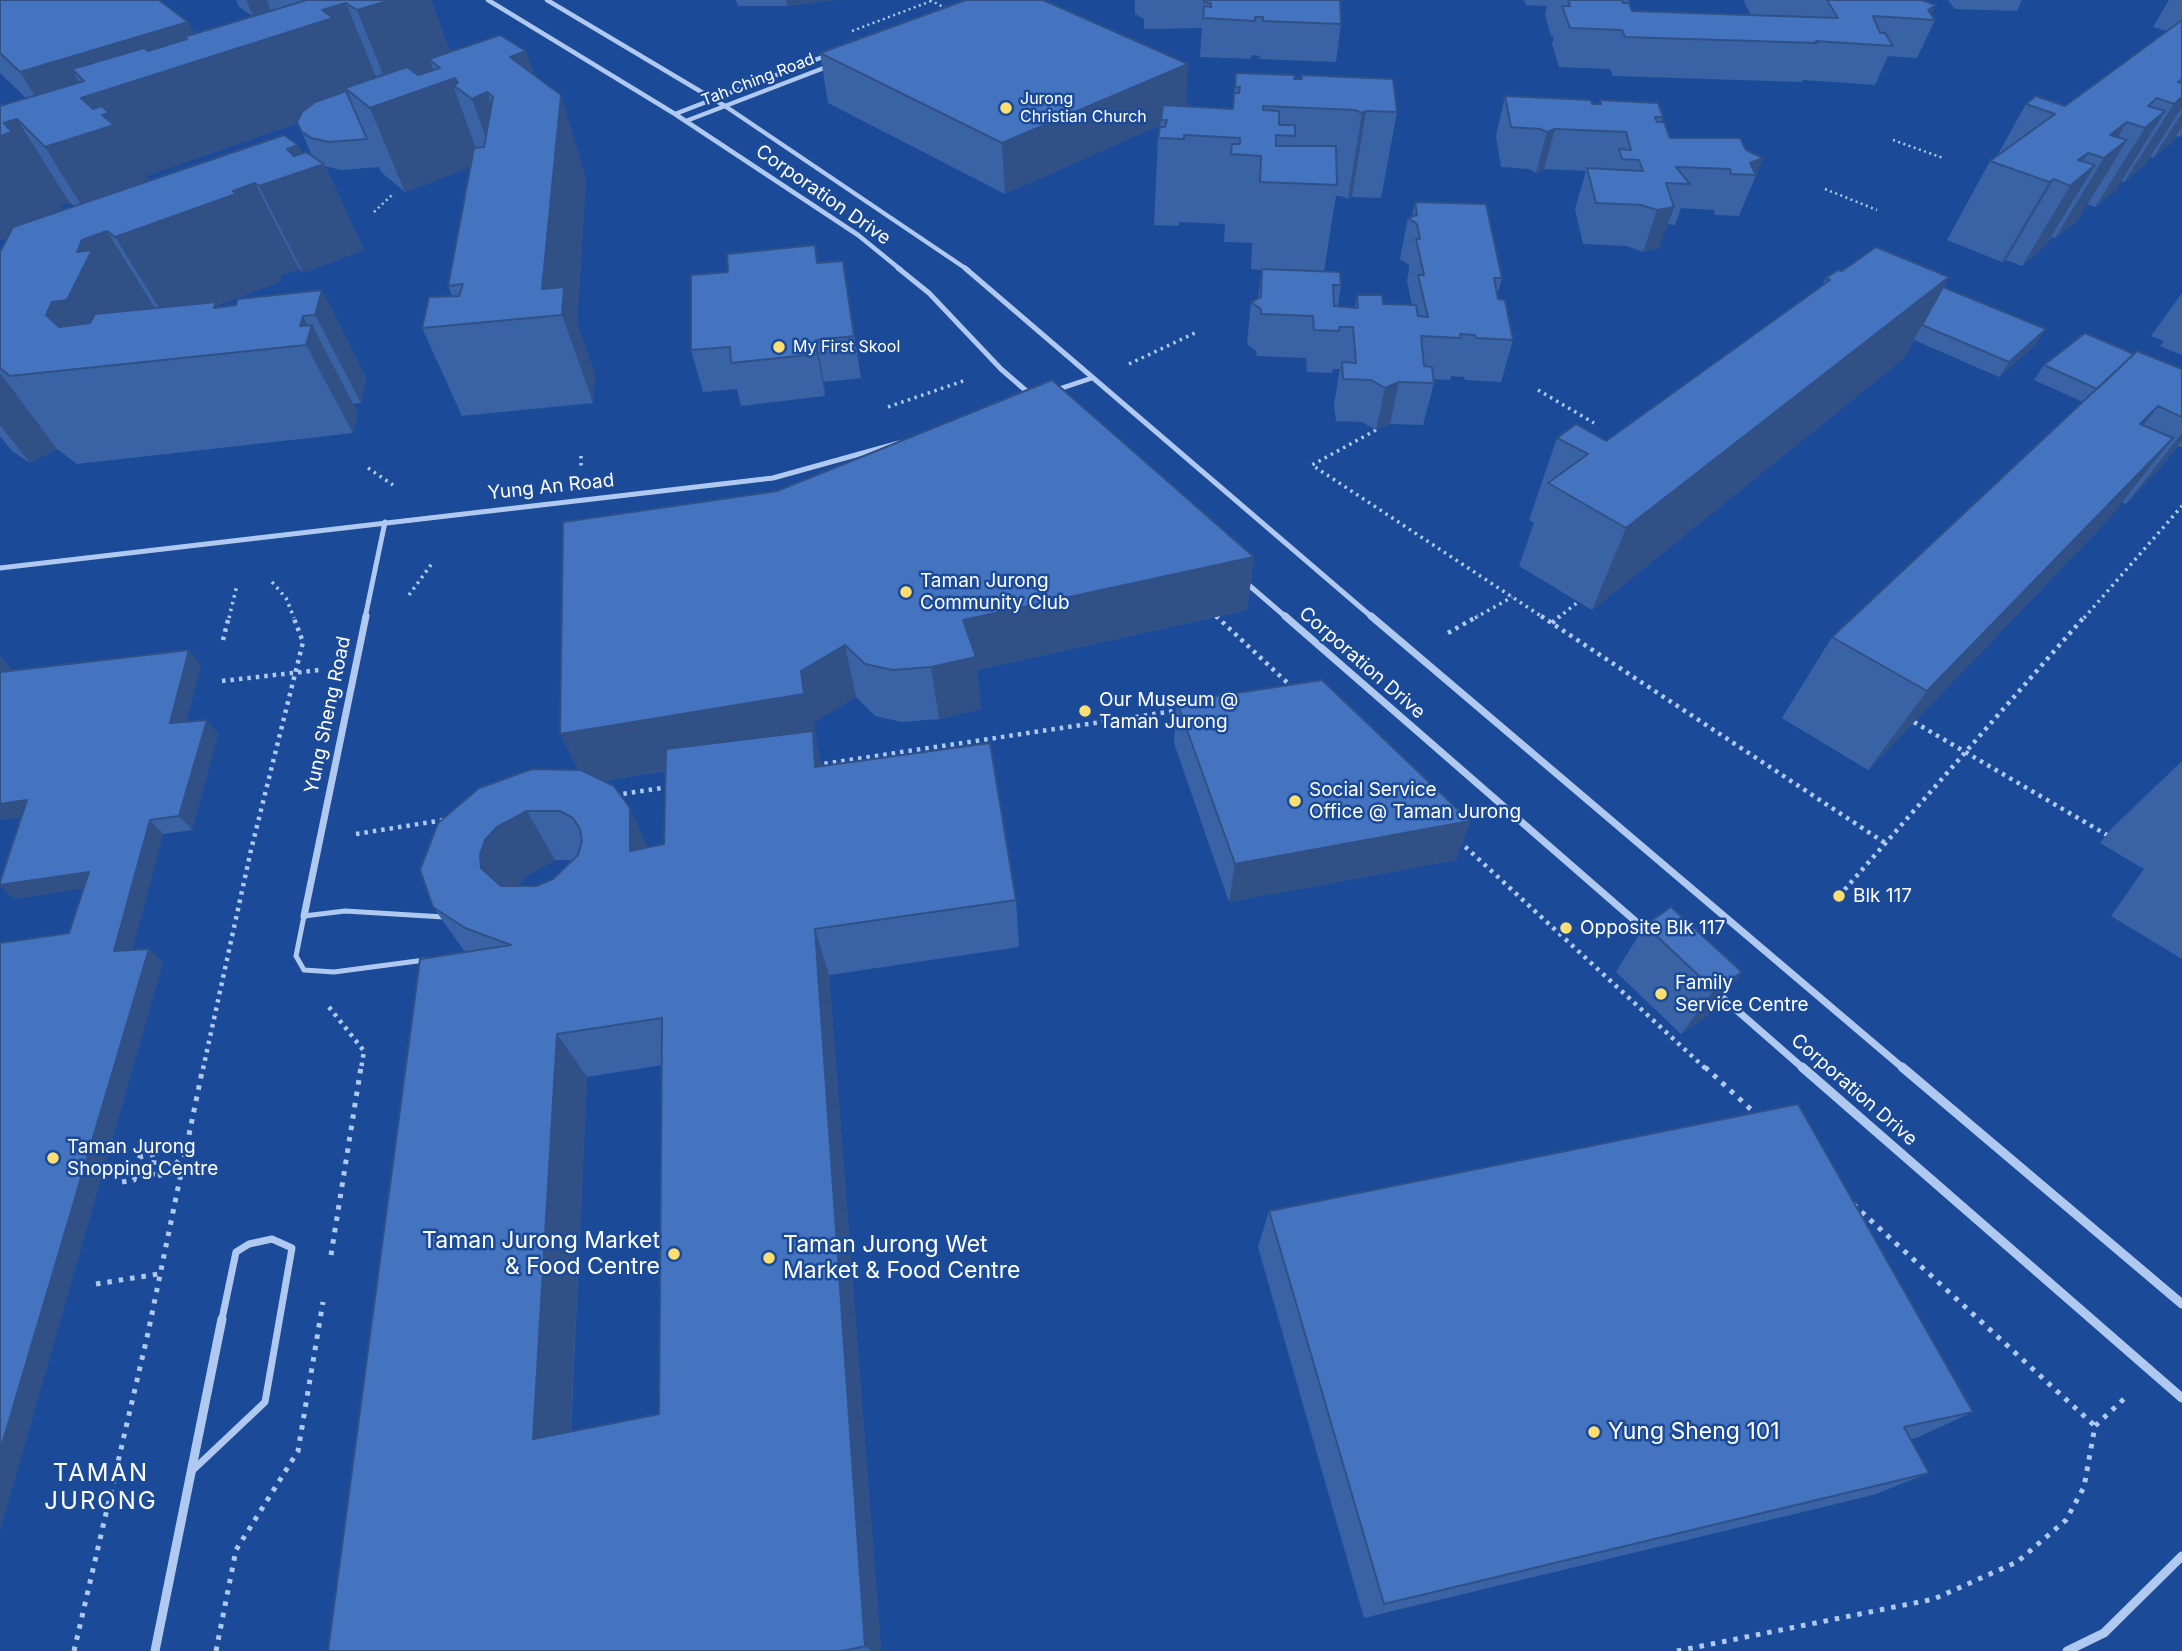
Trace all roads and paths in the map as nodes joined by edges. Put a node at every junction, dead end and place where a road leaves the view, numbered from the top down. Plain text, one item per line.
1 (488, 0) edge
2 (547, 0) edge
3 (931, 0) edge
4 (947, 9) edge
5 (844, 34) dead end
6 (837, 52) edge
7 (831, 65) dead end
8 (714, 100) junction
9 (725, 106) junction
10 (675, 114) junction
11 (686, 121) junction
12 (1893, 140) dead end
13 (1943, 158) dead end
14 (1825, 188) dead end
15 (394, 193) dead end
16 (1877, 210) dead end
17 (374, 212) dead end
18 (1198, 332) dead end
19 (1121, 368) dead end
20 (1092, 378) junction
21 (1538, 390) dead end
22 (1046, 394) edge
23 (1023, 402) edge
24 (1594, 423) dead end
25 (1376, 430) dead end
26 (904, 442) edge
27 (368, 468) dead end
28 (400, 489) dead end
29 (2182, 506) edge
30 (385, 522) junction
31 (433, 562) dead end
32 (0, 568) edge
33 (1234, 573) edge
34 (272, 582) dead end
35 (237, 585) dead end
36 (1512, 597) junction
37 (1578, 602) dead end
38 (404, 604) dead end
39 (1212, 612) edge
40 (1552, 623) junction
41 (223, 640) dead end
42 (1413, 653) junction
43 (356, 665) junction
44 (297, 672) junction
45 (222, 681) dead end
46 (1284, 694) edge
47 (1187, 709) edge
48 (1914, 722) edge
49 (1965, 752) junction
50 (814, 765) edge
51 (676, 786) edge
52 (607, 796) edge
53 (455, 819) edge
54 (361, 820) dead end
55 (359, 833) junction
56 (2107, 835) dead end
57 (1453, 836) edge
58 (320, 839) junction
59 (1885, 843) junction
60 (356, 846) dead end
61 (1839, 895) dead end
62 (304, 916) junction
63 (454, 917) edge
64 (1662, 945) edge
65 (440, 958) edge
66 (334, 972) junction
67 (1704, 981) edge
68 (1759, 1117) edge
69 (185, 1152) junction
70 (122, 1182) dead end
71 (1850, 1201) edge
72 (330, 1258) dead end
73 (158, 1273) junction
74 (96, 1283) dead end
75 (323, 1299) dead end
76 (2182, 1304) edge
77 (222, 1319) joint
78 (2182, 1398) edge
79 (192, 1472) junction
80 (2182, 1556) edge
81 (74, 1651) edge
82 (155, 1651) edge
83 (216, 1651) edge
84 (1677, 1651) edge
85 (2067, 1651) edge

1 - 10 street, Corporation Drive
2 - 8 street, Corporation Drive
3 - 4 path
3 - 5 path
6 - 8 street, Tah Ching Road
7 - 9 street, Tah Ching Road
8 - 9 street, Corporation Drive
8 - 10 street, Tah Ching Road
9 - 11 street, Tah Ching Road
9 - 20 street, Corporation Drive
10 - 11 street, Corporation Drive
11 - 23 street, Corporation Drive
12 - 13 path
14 - 16 path
15 - 17 path
18 - 19 path
20 - 22 street
20 - 42 street, Corporation Drive
21 - 24 path
25 - 36 path
26 - 30 street, Yung An Road
27 - 28 path
29 - 49 path
30 - 32 street, Yung An Road
30 - 43 street, Yung Sheng Road
31 - 38 path
33 - 64 street, Corporation Drive
34 - 44 path
35 - 41 path
36 - 40 path
36 - 42 path
37 - 40 path
39 - 46 path
40 - 59 path
42 - 76 street, Corporation Drive
43 - 44 path
43 - 58 street, Yung Sheng Road
44 - 45 path
44 - 69 path
47 - 50 path
48 - 49 path
49 - 56 path
49 - 59 path
51 - 52 path
53 - 55 path
54 - 55 path
55 - 58 path
55 - 60 path
57 - 68 path
58 - 62 street, Yung Sheng Road
59 - 61 path
62 - 63 lane
62 - 66 lane
65 - 66 lane
66 - 72 path
67 - 78 street, Corporation Drive
69 - 70 path
69 - 73 path
71 - 84 path
73 - 74 path
73 - 81 path
75 - 83 path
77 - 79 street
77 - 79 lane
79 - 82 street
80 - 85 street

